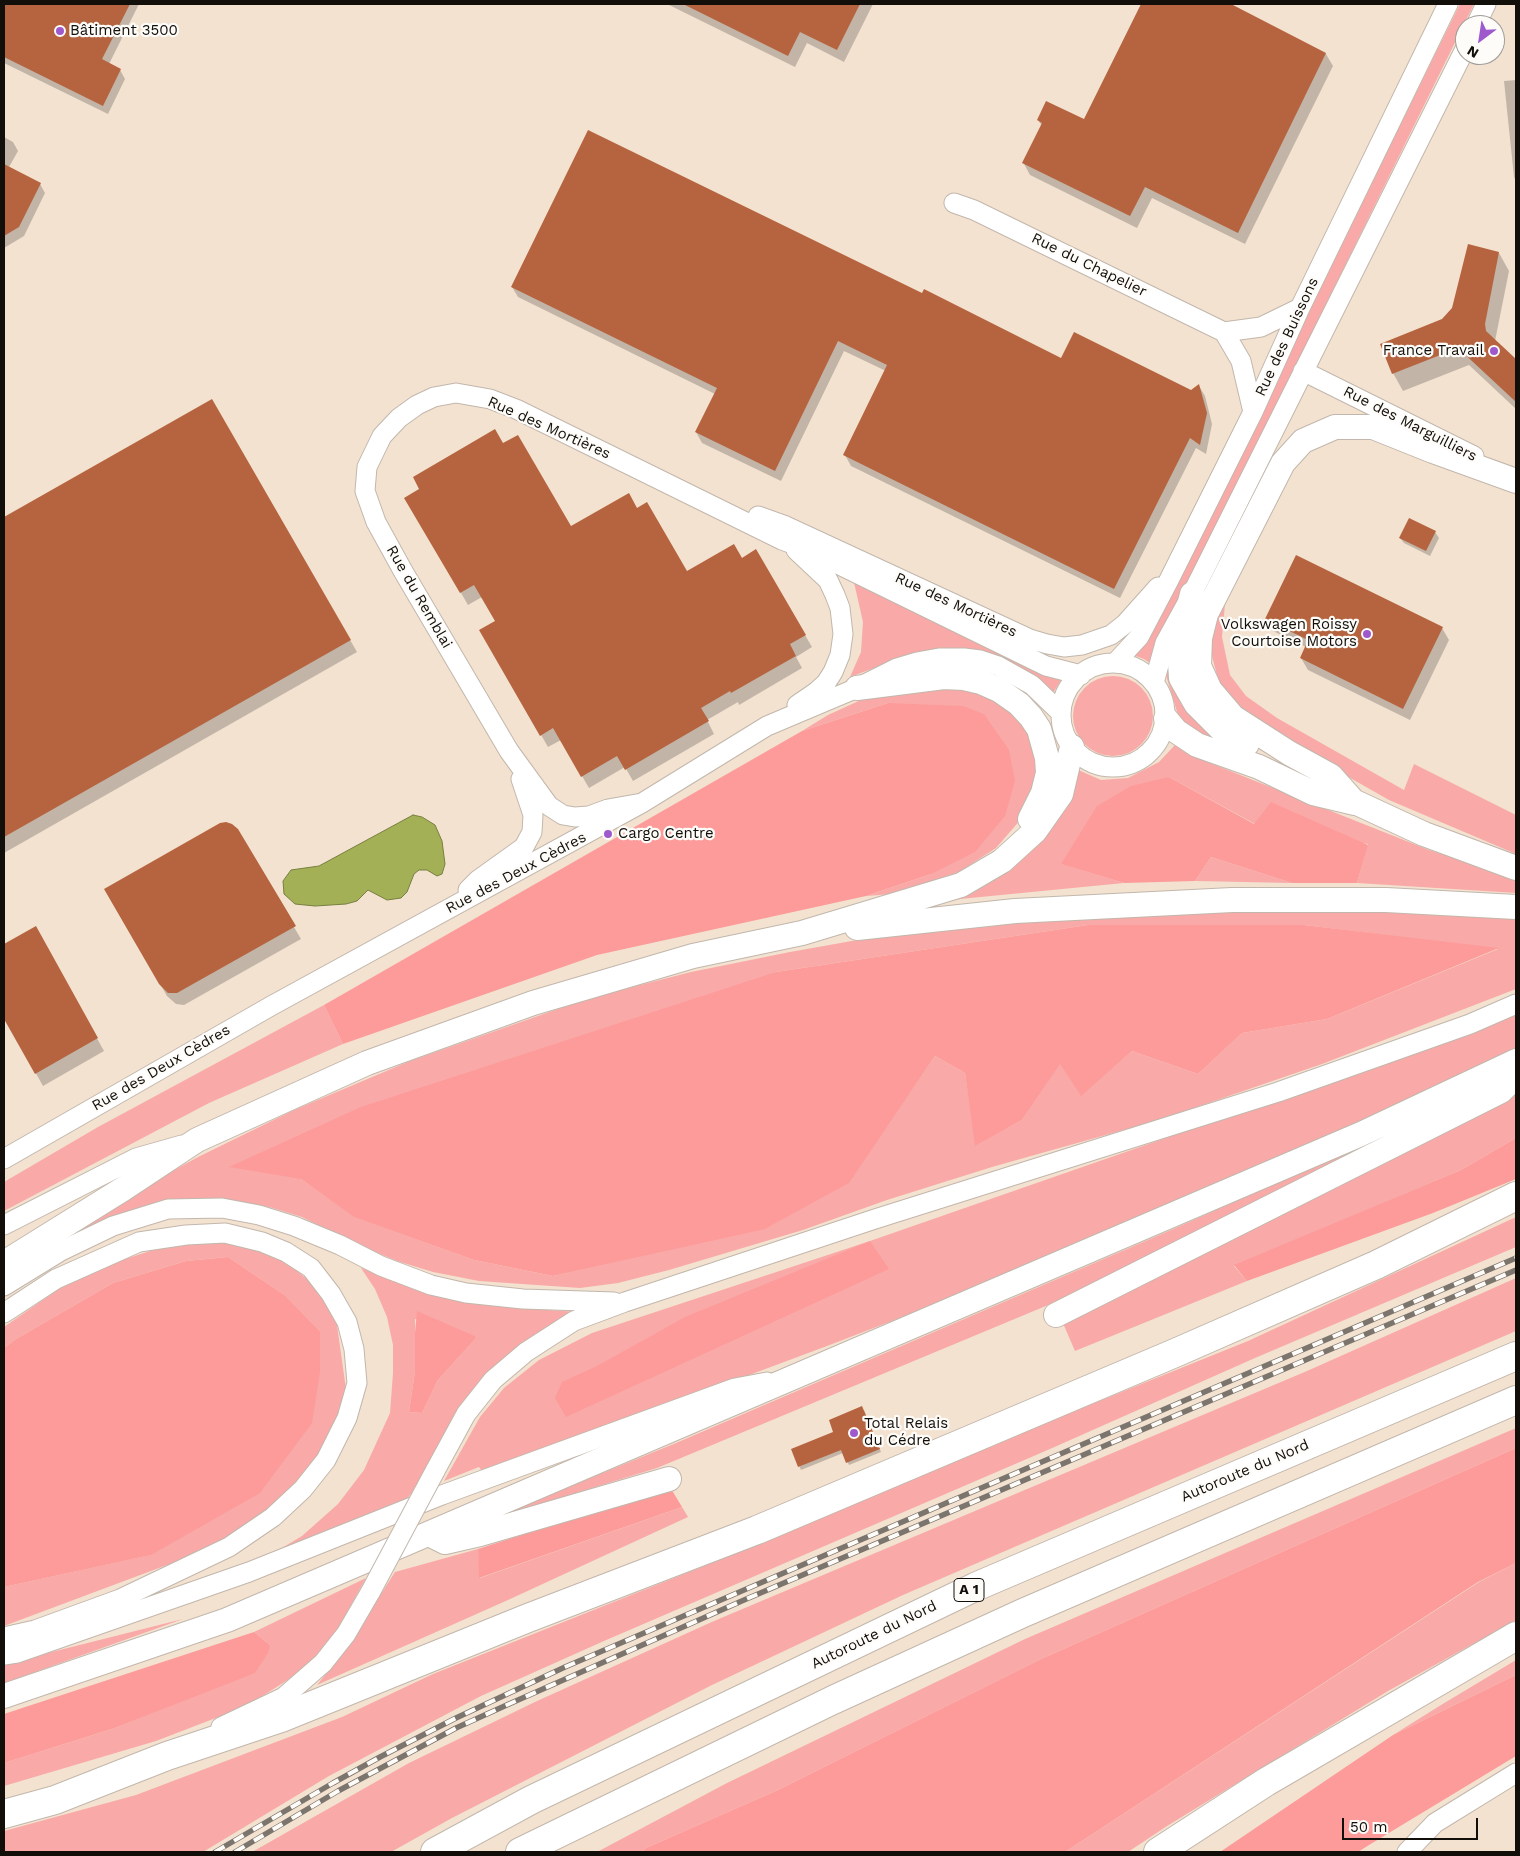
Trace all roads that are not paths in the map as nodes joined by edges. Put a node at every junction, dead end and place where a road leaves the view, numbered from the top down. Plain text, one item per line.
1 (1448, 4) edge
2 (1457, 65) edge
3 (954, 203) dead end
4 (1300, 308) junction
5 (1224, 332) junction
6 (1303, 371) junction
7 (1253, 412) junction
8 (382, 436) joint
9 (1516, 479) edge
10 (720, 508) junction
11 (782, 540) junction
12 (1174, 570) junction
13 (1192, 594) junction
14 (1115, 663) junction
15 (1081, 675) junction
16 (1154, 683) junction
17 (857, 688) junction
18 (1061, 713) junction
19 (1166, 719) junction
20 (767, 726) junction
21 (1072, 747) junction
22 (509, 751) junction
23 (642, 803) junction
24 (1355, 803) junction
25 (1002, 862) junction
26 (1516, 868) edge
27 (1516, 907) edge
28 (445, 911) junction
29 (802, 933) junction
30 (1516, 1004) edge
31 (1516, 1061) edge
32 (1516, 1076) edge
33 (198, 1140) junction
34 (4, 1159) edge
35 (1516, 1196) edge
36 (4, 1225) edge
37 (4, 1263) edge
38 (4, 1286) edge
39 (625, 1302) junction
40 (4, 1313) edge
41 (1056, 1315) dead end
42 (1516, 1356) edge
43 (801, 1375) junction
44 (1516, 1400) edge
45 (669, 1479) dead end
46 (429, 1534) junction
47 (1516, 1636) edge
48 (4, 1637) edge
49 (4, 1655) edge
50 (4, 1696) edge
51 (167, 1756) junction
52 (1516, 1773) edge
53 (4, 1814) edge
54 (435, 1852) edge
55 (520, 1852) edge
56 (1158, 1852) edge
57 (1407, 1852) edge

1 - 4 street, Rue des Buissons
2 - 6 street, Rue des Buissons
3 - 5 street, Rue du Chapelier
4 - 5 street
4 - 7 street, Rue des Buissons
5 - 7 street
6 - 9 street, Rue des Marguilliers
6 - 13 street, Rue des Buissons
7 - 12 street, Rue des Buissons
8 - 10 street, Rue des Mortières
8 - 22 street, Rue du Remblai
9 - 24 main road
10 - 11 street, Rue des Mortières
10 - 12 street, Rue des Mortières
11 - 15 street, Rue des Mortières
11 - 20 street
12 - 14 street, Rue des Buissons
13 - 16 street, Rue des Buissons
13 - 24 main road
14 - 15 street
14 - 16 street
15 - 18 street
16 - 19 street
17 - 18 street, Rue des Deux Cèdres
17 - 20 street, Rue des Deux Cèdres
17 - 25 main road
18 - 21 street
19 - 21 street
19 - 24 main road
20 - 23 street, Rue des Deux Cèdres
21 - 25 main road
22 - 23 street, Rue du Remblai
22 - 28 street, Rue du Remblai
23 - 28 street, Rue des Deux Cèdres
24 - 26 main road
25 - 29 main road
27 - 29 main road
28 - 34 street, Rue des Deux Cèdres
29 - 33 main road
30 - 39 street
31 - 43 main road
32 - 41 main road
33 - 36 street
33 - 37 main road
35 - 51 highway
38 - 39 street
39 - 51 street, bridge
40 - 48 street
42 - 54 highway, Autoroute du Nord / A 1
43 - 46 main road
43 - 49 street
44 - 55 highway
45 - 46 main road
46 - 50 main road
47 - 56 highway
51 - 53 highway
52 - 57 street

